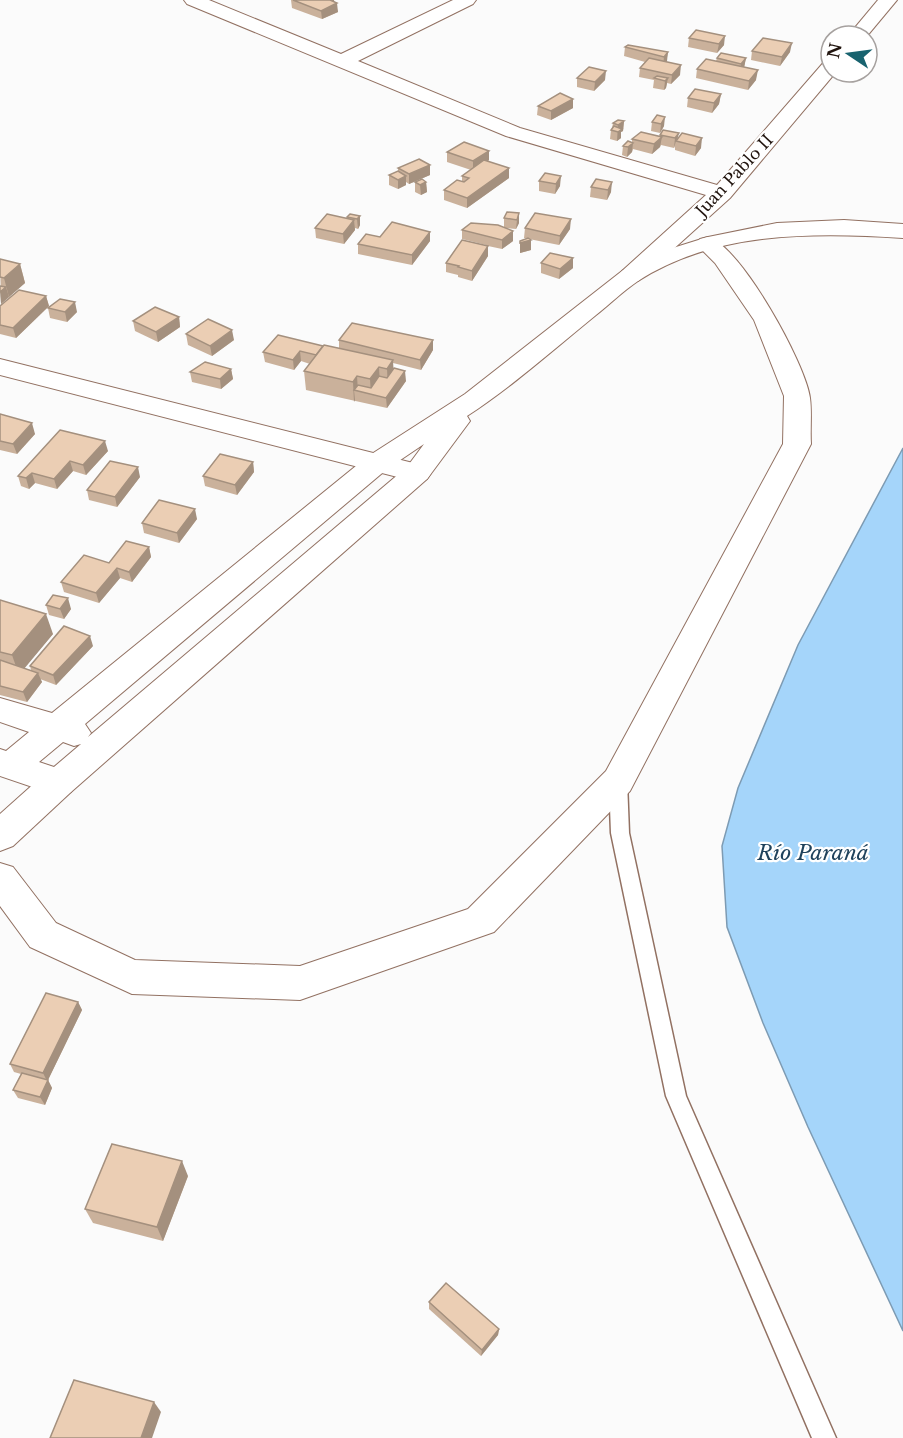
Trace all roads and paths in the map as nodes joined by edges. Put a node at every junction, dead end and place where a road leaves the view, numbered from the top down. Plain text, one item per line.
1 (193, 0) edge
2 (466, 0) edge
3 (903, 2) edge
4 (860, 3) dead end
5 (887, 3) edge
6 (868, 24) edge
7 (341, 62) junction
8 (819, 80) edge
9 (722, 193) junction
10 (903, 231) edge
11 (708, 244) junction
12 (630, 276) junction
13 (0, 368) edge
14 (474, 400) junction
15 (377, 463) junction
16 (417, 473) junction
17 (0, 710) edge
18 (57, 728) junction
19 (105, 743) junction
20 (4, 768) edge
21 (618, 781) junction
22 (59, 782) junction
23 (0, 836) edge
24 (0, 878) edge
25 (824, 1438) edge

1 - 7 street
2 - 7 street
3 - 5 street
4 - 5 street
5 - 6 street
7 - 9 street
8 - 9 street, Juan Pablo II
9 - 12 street, Juan Pablo II
10 - 11 street
11 - 12 street
11 - 21 street
12 - 14 street
13 - 15 street
14 - 15 street
14 - 16 street
15 - 16 street
15 - 18 street
16 - 19 street
17 - 18 street
18 - 19 street
18 - 20 street
19 - 22 street
20 - 22 street
21 - 24 street
21 - 25 lane
22 - 23 street

